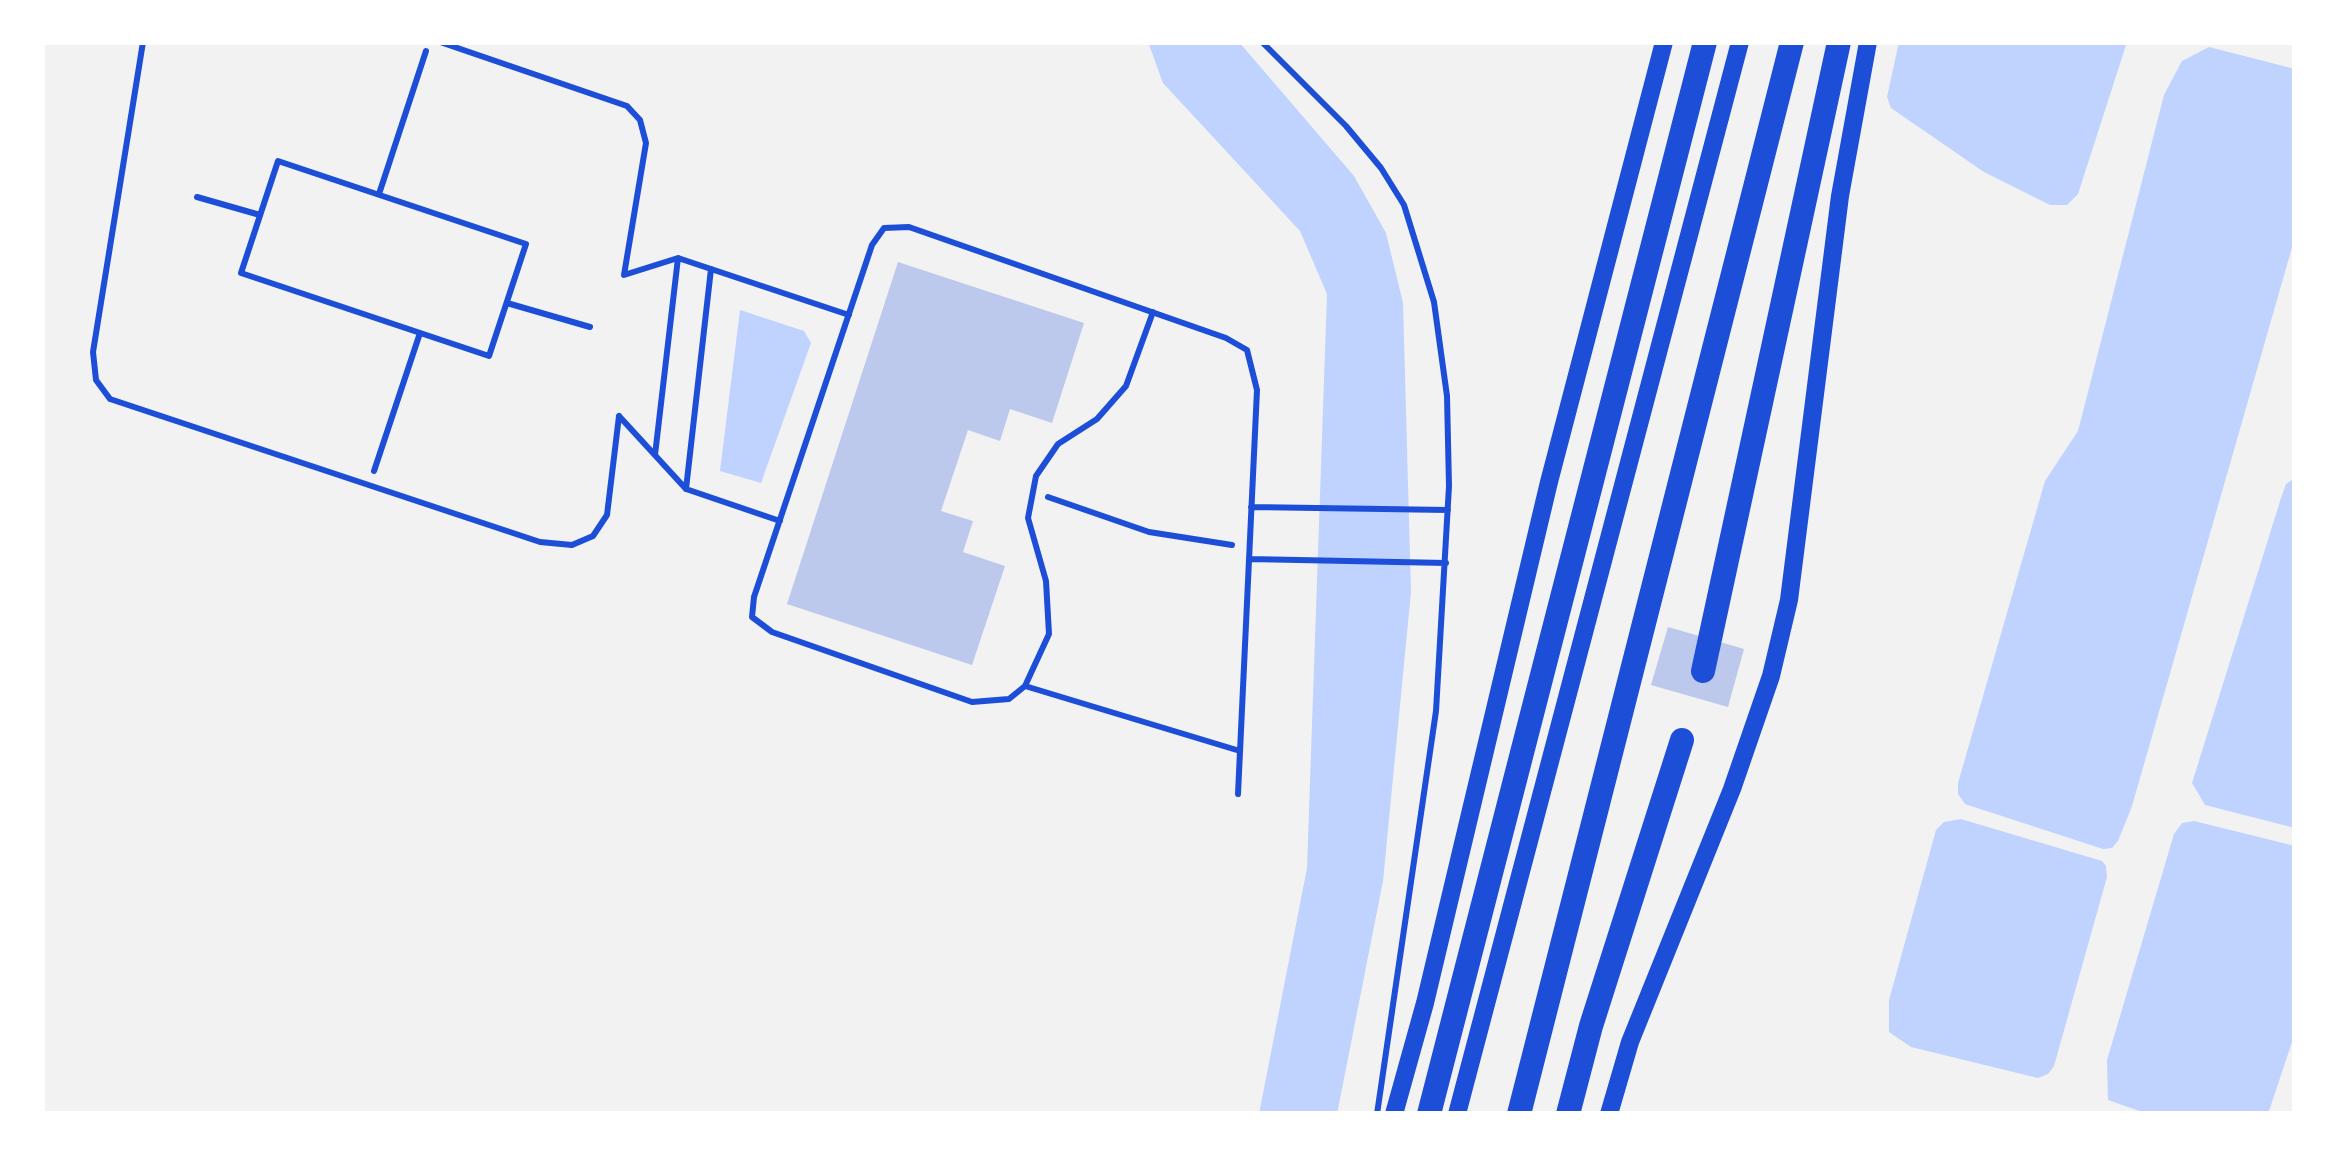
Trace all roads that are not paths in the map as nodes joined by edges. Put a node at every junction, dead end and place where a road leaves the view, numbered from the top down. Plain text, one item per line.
1 (143, 42) edge
2 (440, 42) edge
3 (1262, 42) edge
4 (1664, 42) edge
5 (1705, 42) edge
6 (1740, 42) edge
7 (1792, 42) edge
8 (1838, 42) edge
9 (1868, 42) edge
10 (678, 258) junction
11 (711, 269) junction
12 (1153, 312) junction
13 (849, 315) junction
14 (655, 455) junction
15 (686, 489) junction
16 (1251, 506) junction
17 (1448, 510) junction
18 (780, 520) junction
19 (1249, 559) junction
20 (1446, 563) junction
21 (1703, 671) dead end
22 (1025, 686) junction
23 (1682, 740) dead end
24 (1240, 751) junction
25 (1238, 794) dead end
26 (1377, 1114) edge
27 (1394, 1114) edge
28 (1429, 1114) edge
29 (1457, 1114) edge
30 (1519, 1114) edge
31 (1568, 1114) edge
32 (1609, 1114) edge

1 - 14 lane
2 - 10 lane
3 - 17 lane
4 - 27 main road
5 - 28 highway
6 - 29 main road
7 - 30 highway
8 - 21 highway
9 - 32 main road
10 - 11 lane
10 - 14 lane
11 - 13 lane
11 - 15 lane
12 - 13 lane
12 - 16 lane
12 - 22 lane
13 - 18 lane
14 - 15 lane
15 - 18 lane
16 - 17 lane
16 - 19 lane
17 - 20 lane
18 - 22 lane
19 - 20 lane
19 - 24 lane
20 - 26 lane
22 - 24 lane
23 - 31 highway
24 - 25 lane

